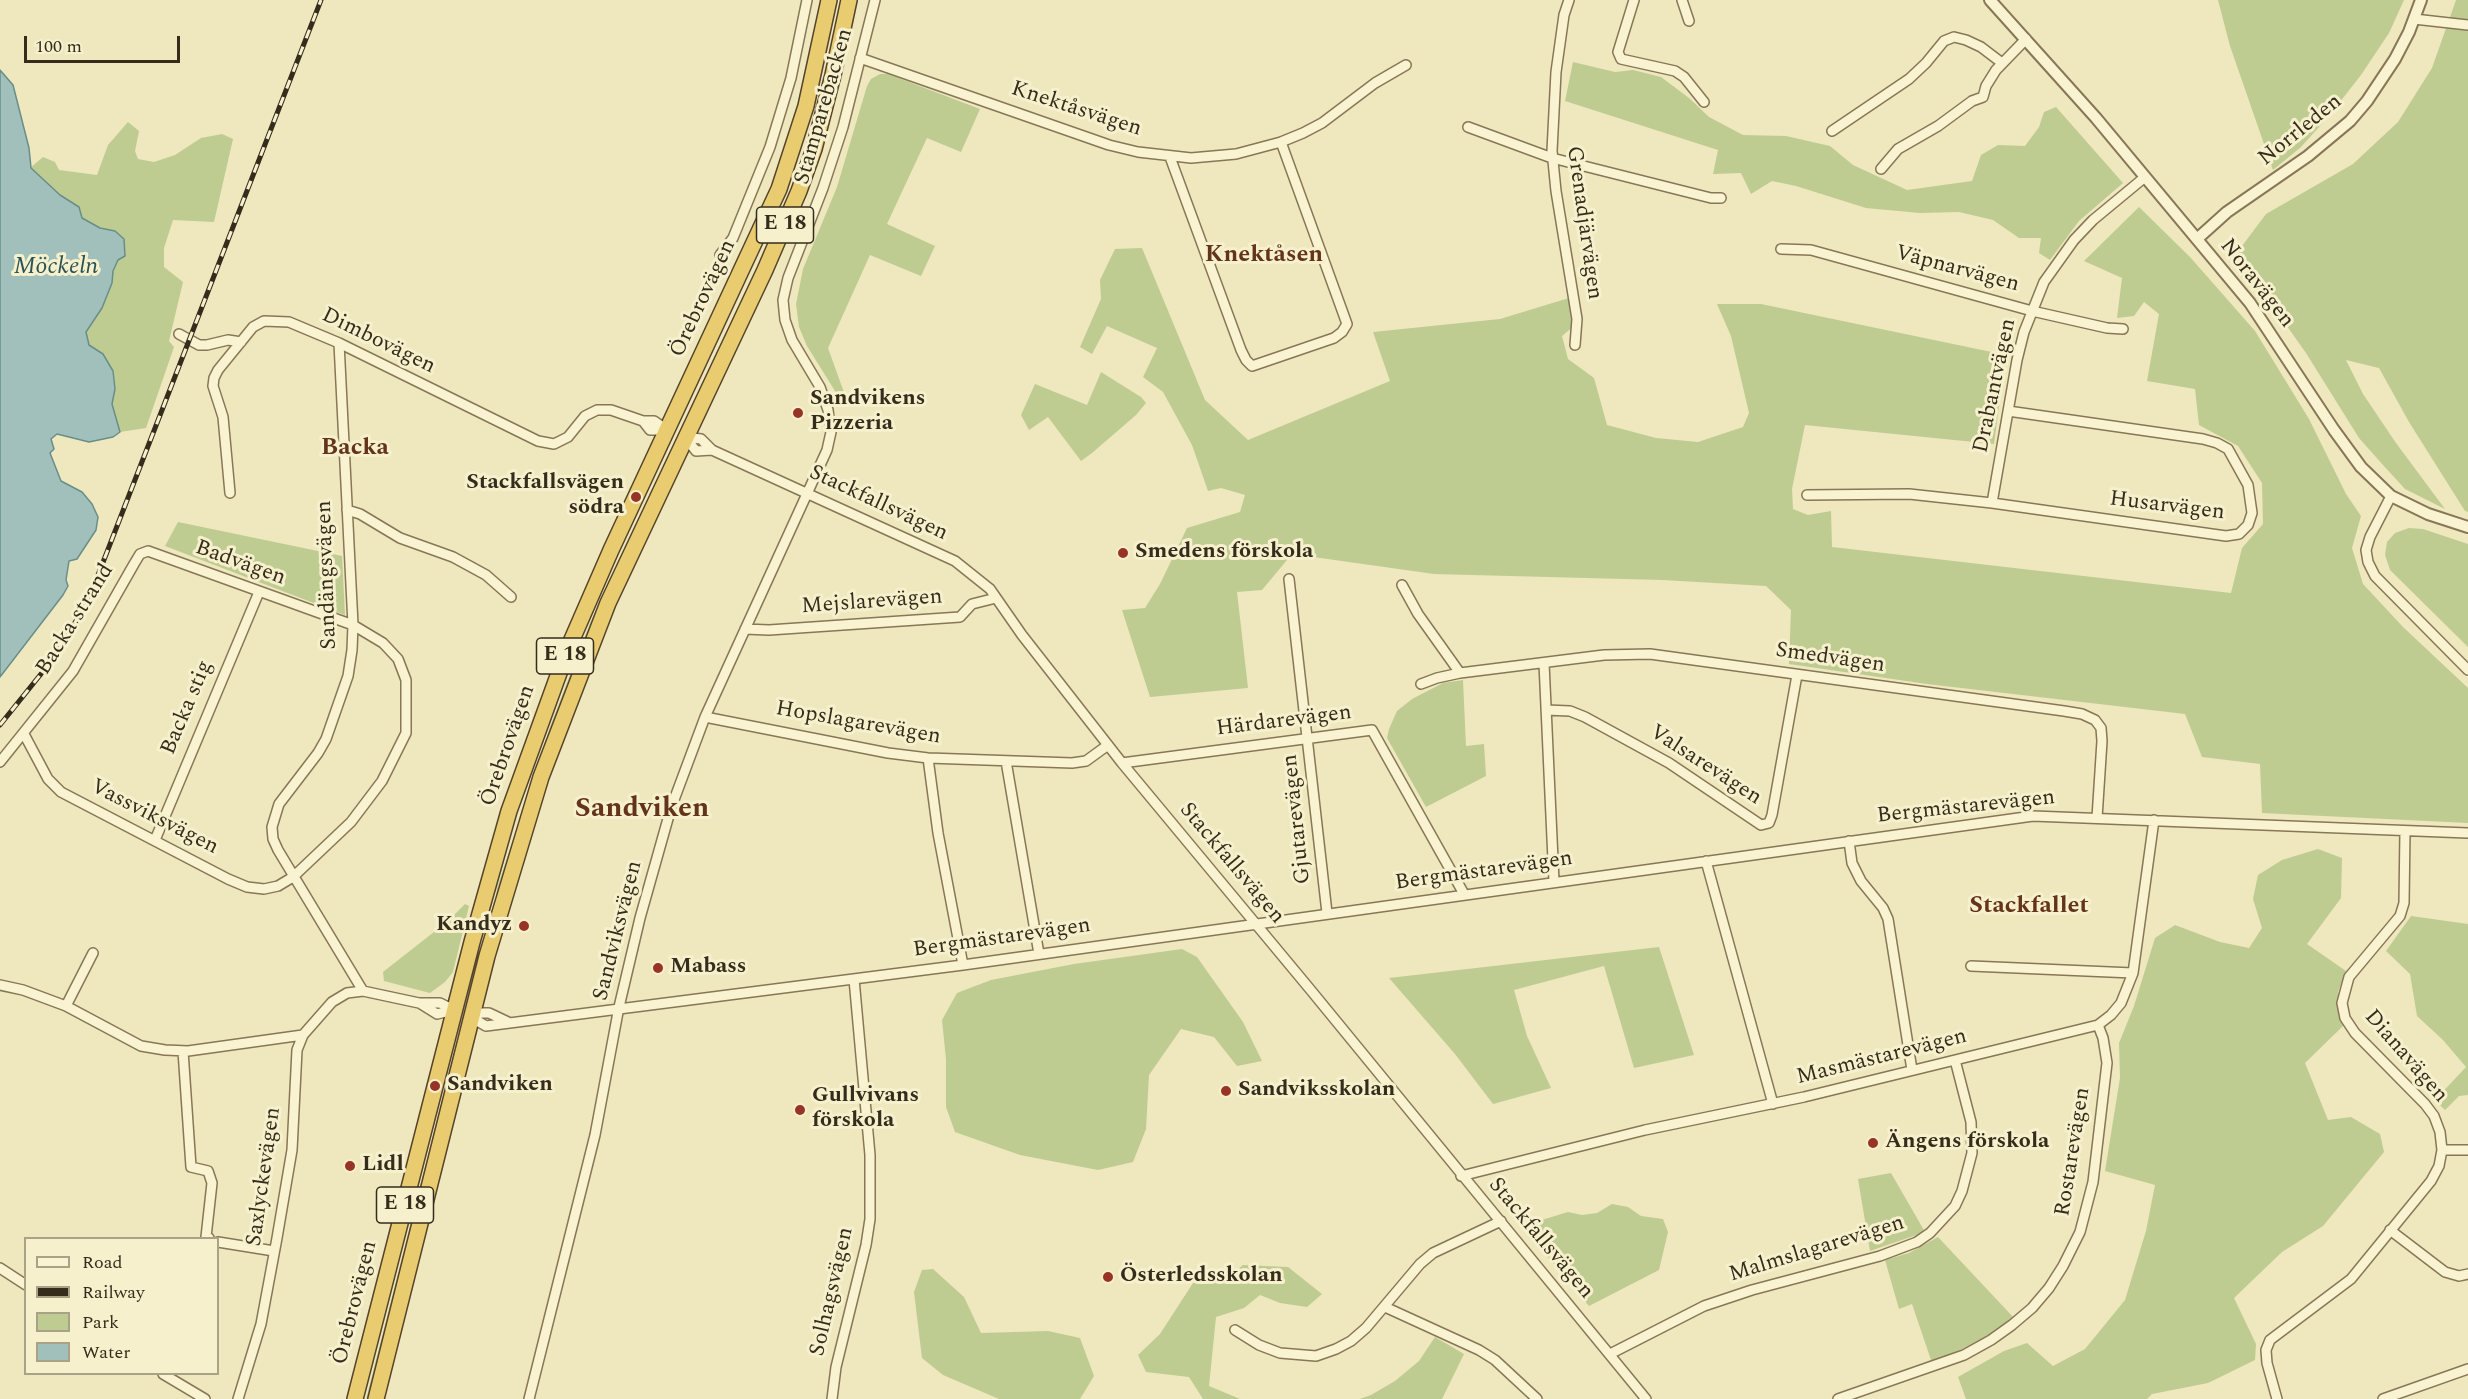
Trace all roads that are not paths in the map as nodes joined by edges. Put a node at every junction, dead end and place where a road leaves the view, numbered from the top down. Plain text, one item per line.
1 (807, 0) edge
2 (829, 0) edge
3 (849, 0) edge
4 (875, 0) edge
5 (1569, 0) edge
6 (1634, 0) edge
7 (1682, 0) edge
8 (1990, 0) edge
9 (2421, 0) edge
10 (2414, 19) junction
11 (1689, 21) dead end
12 (2468, 25) edge
13 (2026, 39) junction
14 (860, 58) junction
15 (2001, 63) junction
16 (1406, 65) dead end
17 (1704, 102) dead end
18 (1468, 127) dead end
19 (1832, 130) dead end
20 (1281, 142) junction
21 (1170, 157) junction
22 (1552, 158) junction
23 (1881, 169) dead end
24 (2145, 177) junction
25 (1721, 198) dead end
26 (2197, 239) junction
27 (1781, 249) dead end
28 (720, 255) dead end
29 (2032, 311) junction
30 (2123, 329) dead end
31 (179, 334) dead end
32 (241, 342) junction
33 (339, 344) junction
34 (1575, 345) dead end
35 (2008, 411) junction
36 (667, 430) junction
37 (685, 437) junction
38 (806, 492) junction
39 (230, 493) dead end
40 (1807, 495) dead end
41 (2391, 496) junction
42 (1992, 503) junction
43 (347, 510) junction
44 (2468, 527) edge
45 (140, 554) joint
46 (1289, 579) dead end
47 (1402, 585) dead end
48 (259, 592) junction
49 (511, 597) dead end
50 (996, 598) junction
51 (353, 625) junction
52 (745, 629) junction
53 (1544, 663) junction
54 (2468, 670) edge
55 (1460, 673) junction
56 (1797, 675) junction
57 (1421, 684) dead end
58 (1546, 710) junction
59 (705, 717) junction
60 (24, 734) junction
61 (1309, 738) junction
62 (1108, 745) junction
63 (928, 759) junction
64 (1006, 761) junction
65 (0, 762) edge
66 (1122, 763) junction
67 (2097, 818) junction
68 (2154, 820) junction
69 (2405, 831) junction
70 (2468, 833) edge
71 (154, 840) junction
72 (1849, 841) junction
73 (1706, 861) junction
74 (294, 877) junction
75 (1554, 882) junction
76 (1464, 894) junction
77 (1327, 913) junction
78 (1256, 924) junction
79 (93, 953) dead end
80 (1039, 954) junction
81 (963, 965) junction
82 (1971, 966) dead end
83 (2133, 973) junction
84 (854, 979) junction
85 (0, 985) edge
86 (363, 991) junction
87 (66, 1006) junction
88 (619, 1007) junction
89 (454, 1010) junction
90 (473, 1013) junction
91 (2098, 1025) junction
92 (303, 1035) junction
93 (183, 1051) junction
94 (1955, 1060) junction
95 (1912, 1070) junction
96 (1773, 1104) junction
97 (2442, 1150) junction
98 (2468, 1150) edge
99 (1461, 1176) junction
100 (1501, 1221) junction
101 (2390, 1230) junction
102 (206, 1237) edge
103 (219, 1242) edge
104 (274, 1251) junction
105 (0, 1268) edge
106 (2468, 1274) edge
107 (24, 1284) edge
108 (1384, 1307) junction
109 (1235, 1330) dead end
110 (1610, 1354) junction
111 (2468, 1369) edge
112 (165, 1375) edge
113 (205, 1399) edge
114 (238, 1399) edge
115 (355, 1399) edge
116 (376, 1399) edge
117 (529, 1399) edge
118 (832, 1399) edge
119 (1537, 1399) edge
120 (1646, 1399) edge
121 (1838, 1399) edge
122 (2277, 1399) edge
123 (2384, 1399) edge

1 - 28 street
2 - 36 highway, Örebrovägen / E 18
3 - 37 highway, Örebrovägen / E 18
4 - 14 street, Stamparebacken
5 - 22 street, Grenadjärvägen
6 - 17 street
7 - 11 street
8 - 13 street, Noravägen
9 - 10 street, Norrleden
10 - 12 street
10 - 26 street, Norrleden
13 - 15 street
13 - 24 street, Noravägen
14 - 21 street, Knektåsvägen
14 - 38 street, Stamparebacken
15 - 19 street
15 - 23 street
16 - 20 street, Knektåsvägen
18 - 22 street
20 - 21 street, Knektåsvägen
20 - 21 street
22 - 25 street
22 - 34 street, Grenadjärvägen
24 - 26 street, Noravägen
24 - 29 street, Drabantvägen
26 - 41 street, Noravägen
27 - 29 street, Väpnarvägen
29 - 30 street, Väpnarvägen
29 - 35 street, Drabantvägen
31 - 32 street
32 - 33 street, Dimbovägen
32 - 39 street, Dimbovägen
33 - 36 street, Dimbovägen
33 - 43 street, Sandängsvägen
35 - 42 street, Drabantvägen
35 - 42 street, Husarvägen
36 - 37 highway
36 - 89 highway, Örebrovägen / E 18
37 - 38 street, Stackfallsvägen
37 - 90 highway, Örebrovägen / E 18
38 - 50 street, Stackfallsvägen
38 - 52 street, Sandviksvägen
40 - 42 street, Husarvägen
41 - 44 street, Noravägen
41 - 54 street
43 - 49 street
43 - 51 street, Sandängsvägen
45 - 48 street, Badvägen
45 - 60 street, Backa strand
46 - 61 street, Gjutarevägen
47 - 55 street
48 - 51 street, Badvägen
48 - 71 street, Backa stig
50 - 52 street, Mejslarevägen
50 - 62 street, Stackfallsvägen
51 - 74 street, Sandängsvägen
51 - 74 street, Badvägen
52 - 59 street, Sandviksvägen
53 - 55 street, Smedvägen
53 - 56 street, Smedvägen
53 - 58 street
55 - 57 street, Smedvägen
56 - 58 street, Valsarevägen
56 - 67 street, Smedvägen
58 - 75 street
59 - 63 street, Hopslagarevägen
59 - 88 street, Sandviksvägen
60 - 65 street, Backa strand
60 - 71 street, Vassviksvägen
61 - 66 street, Härdarevägen
61 - 76 street, Härdarevägen
61 - 77 street, Gjutarevägen
62 - 64 street, Hopslagarevägen
62 - 66 street, Stackfallsvägen
63 - 64 street, Hopslagarevägen
63 - 81 street
64 - 80 street
66 - 78 street, Stackfallsvägen
67 - 68 street, Bergmästarevägen
67 - 72 street, Bergmästarevägen
68 - 69 street, Bergmästarevägen
68 - 83 street, Masmästarevägen
69 - 70 street, Bergmästarevägen
69 - 97 street, Dianavägen
71 - 74 street, Vassviksvägen
72 - 73 street, Bergmästarevägen
72 - 95 street
73 - 75 street, Bergmästarevägen
73 - 96 street
74 - 86 street, Sandängsvägen
75 - 76 street, Bergmästarevägen
76 - 77 street, Bergmästarevägen
77 - 78 street, Bergmästarevägen
78 - 80 street, Bergmästarevägen
78 - 99 street, Stackfallsvägen
79 - 87 street
80 - 81 street, Bergmästarevägen
81 - 84 street, Bergmästarevägen
82 - 83 street
83 - 91 street, Masmästarevägen
84 - 88 street, Bergmästarevägen
84 - 118 street, Solhagsvägen
85 - 87 street
86 - 89 street
86 - 92 street, Saxlyckevägen
87 - 93 street
88 - 90 street, Bergmästarevägen
88 - 117 street, Sandviksvägen
89 - 90 highway
89 - 115 highway, Örebrovägen / E 18
90 - 116 highway, Örebrovägen / E 18
91 - 94 street, Masmästarevägen
91 - 121 street, Rostarevägen
92 - 93 street
92 - 104 street, Saxlyckevägen
93 - 102 street
94 - 95 street, Masmästarevägen
94 - 110 street, Malmslagarevägen
95 - 96 street, Masmästarevägen
96 - 99 street, Masmästarevägen
97 - 98 street
97 - 101 street
99 - 100 street, Stackfallsvägen
100 - 108 street
100 - 110 street, Stackfallsvägen
101 - 106 street
101 - 122 street
103 - 104 street
104 - 114 street, Saxlyckevägen
105 - 107 street
108 - 109 street
108 - 119 street
110 - 120 street, Stackfallsvägen
111 - 123 street
112 - 113 street

